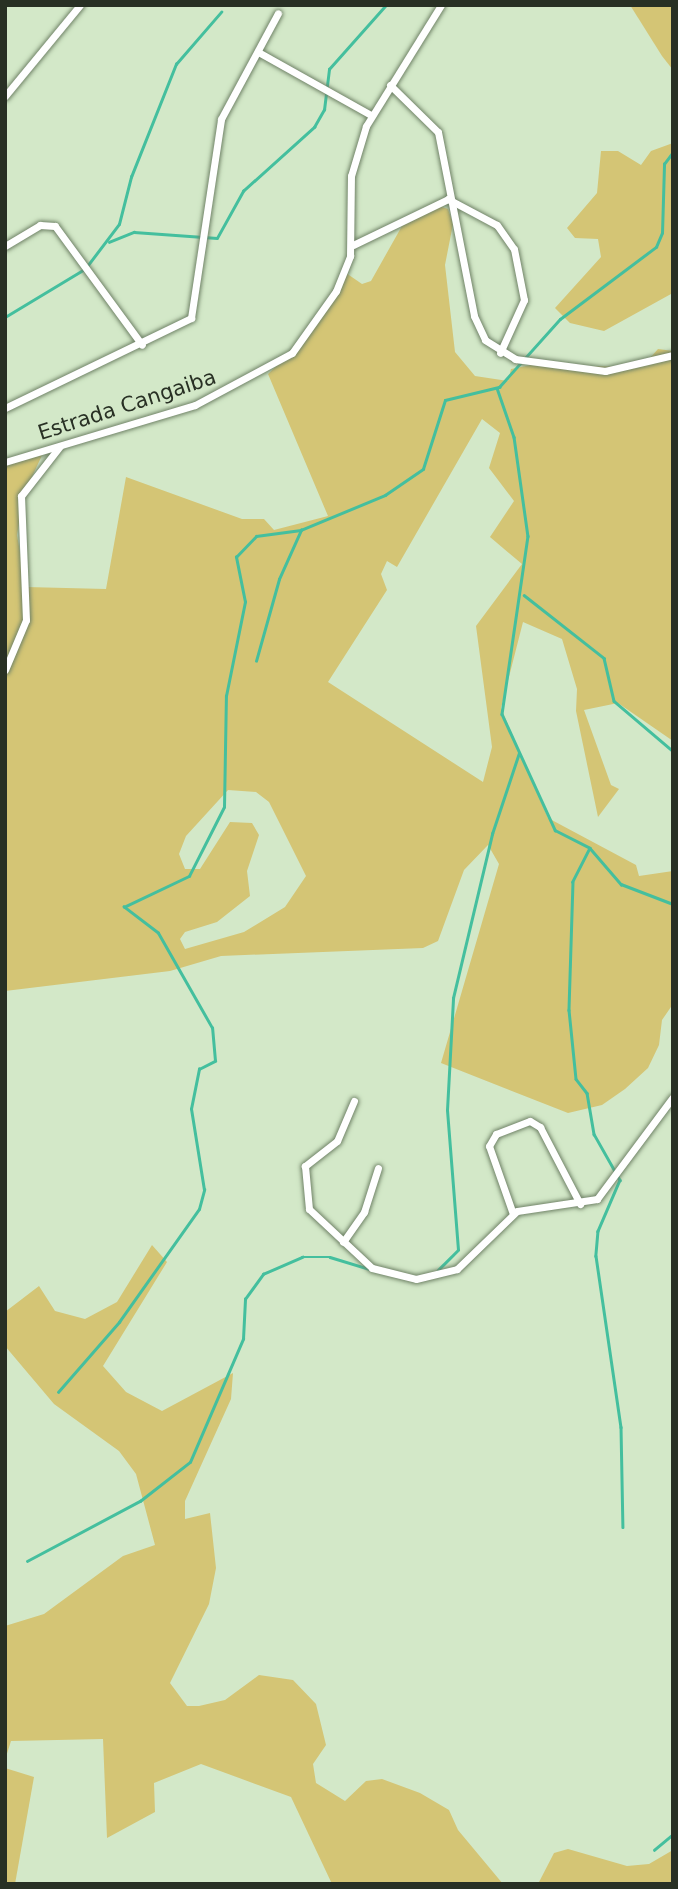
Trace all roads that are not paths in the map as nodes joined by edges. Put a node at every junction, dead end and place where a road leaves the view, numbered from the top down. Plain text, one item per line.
1 (80, 5) edge
2 (440, 5) edge
3 (278, 13) dead end
4 (260, 53) junction
5 (390, 85) junction
6 (5, 96) edge
7 (371, 115) junction
8 (448, 198) junction
9 (353, 245) junction
10 (5, 246) edge
11 (142, 345) junction
12 (500, 352) junction
13 (673, 355) edge
14 (5, 408) edge
15 (60, 445) junction
16 (5, 462) edge
17 (5, 670) edge
18 (673, 1097) edge
19 (354, 1101) dead end
20 (378, 1168) dead end
21 (580, 1204) junction
22 (513, 1214) junction
23 (343, 1242) junction

1 - 6 street
2 - 5 street, Estrada Cangaiba
3 - 4 street
4 - 7 street
4 - 11 street
5 - 7 street, Estrada Cangaiba
5 - 8 street
7 - 9 street, Estrada Cangaiba
8 - 9 street
8 - 12 street
8 - 12 street
9 - 15 street, Estrada Cangaiba
10 - 11 street
11 - 14 street
12 - 13 street
15 - 16 street, Estrada Cangaiba
15 - 17 street
18 - 21 street
19 - 23 street
20 - 23 street
21 - 22 street
21 - 22 street
22 - 23 street

